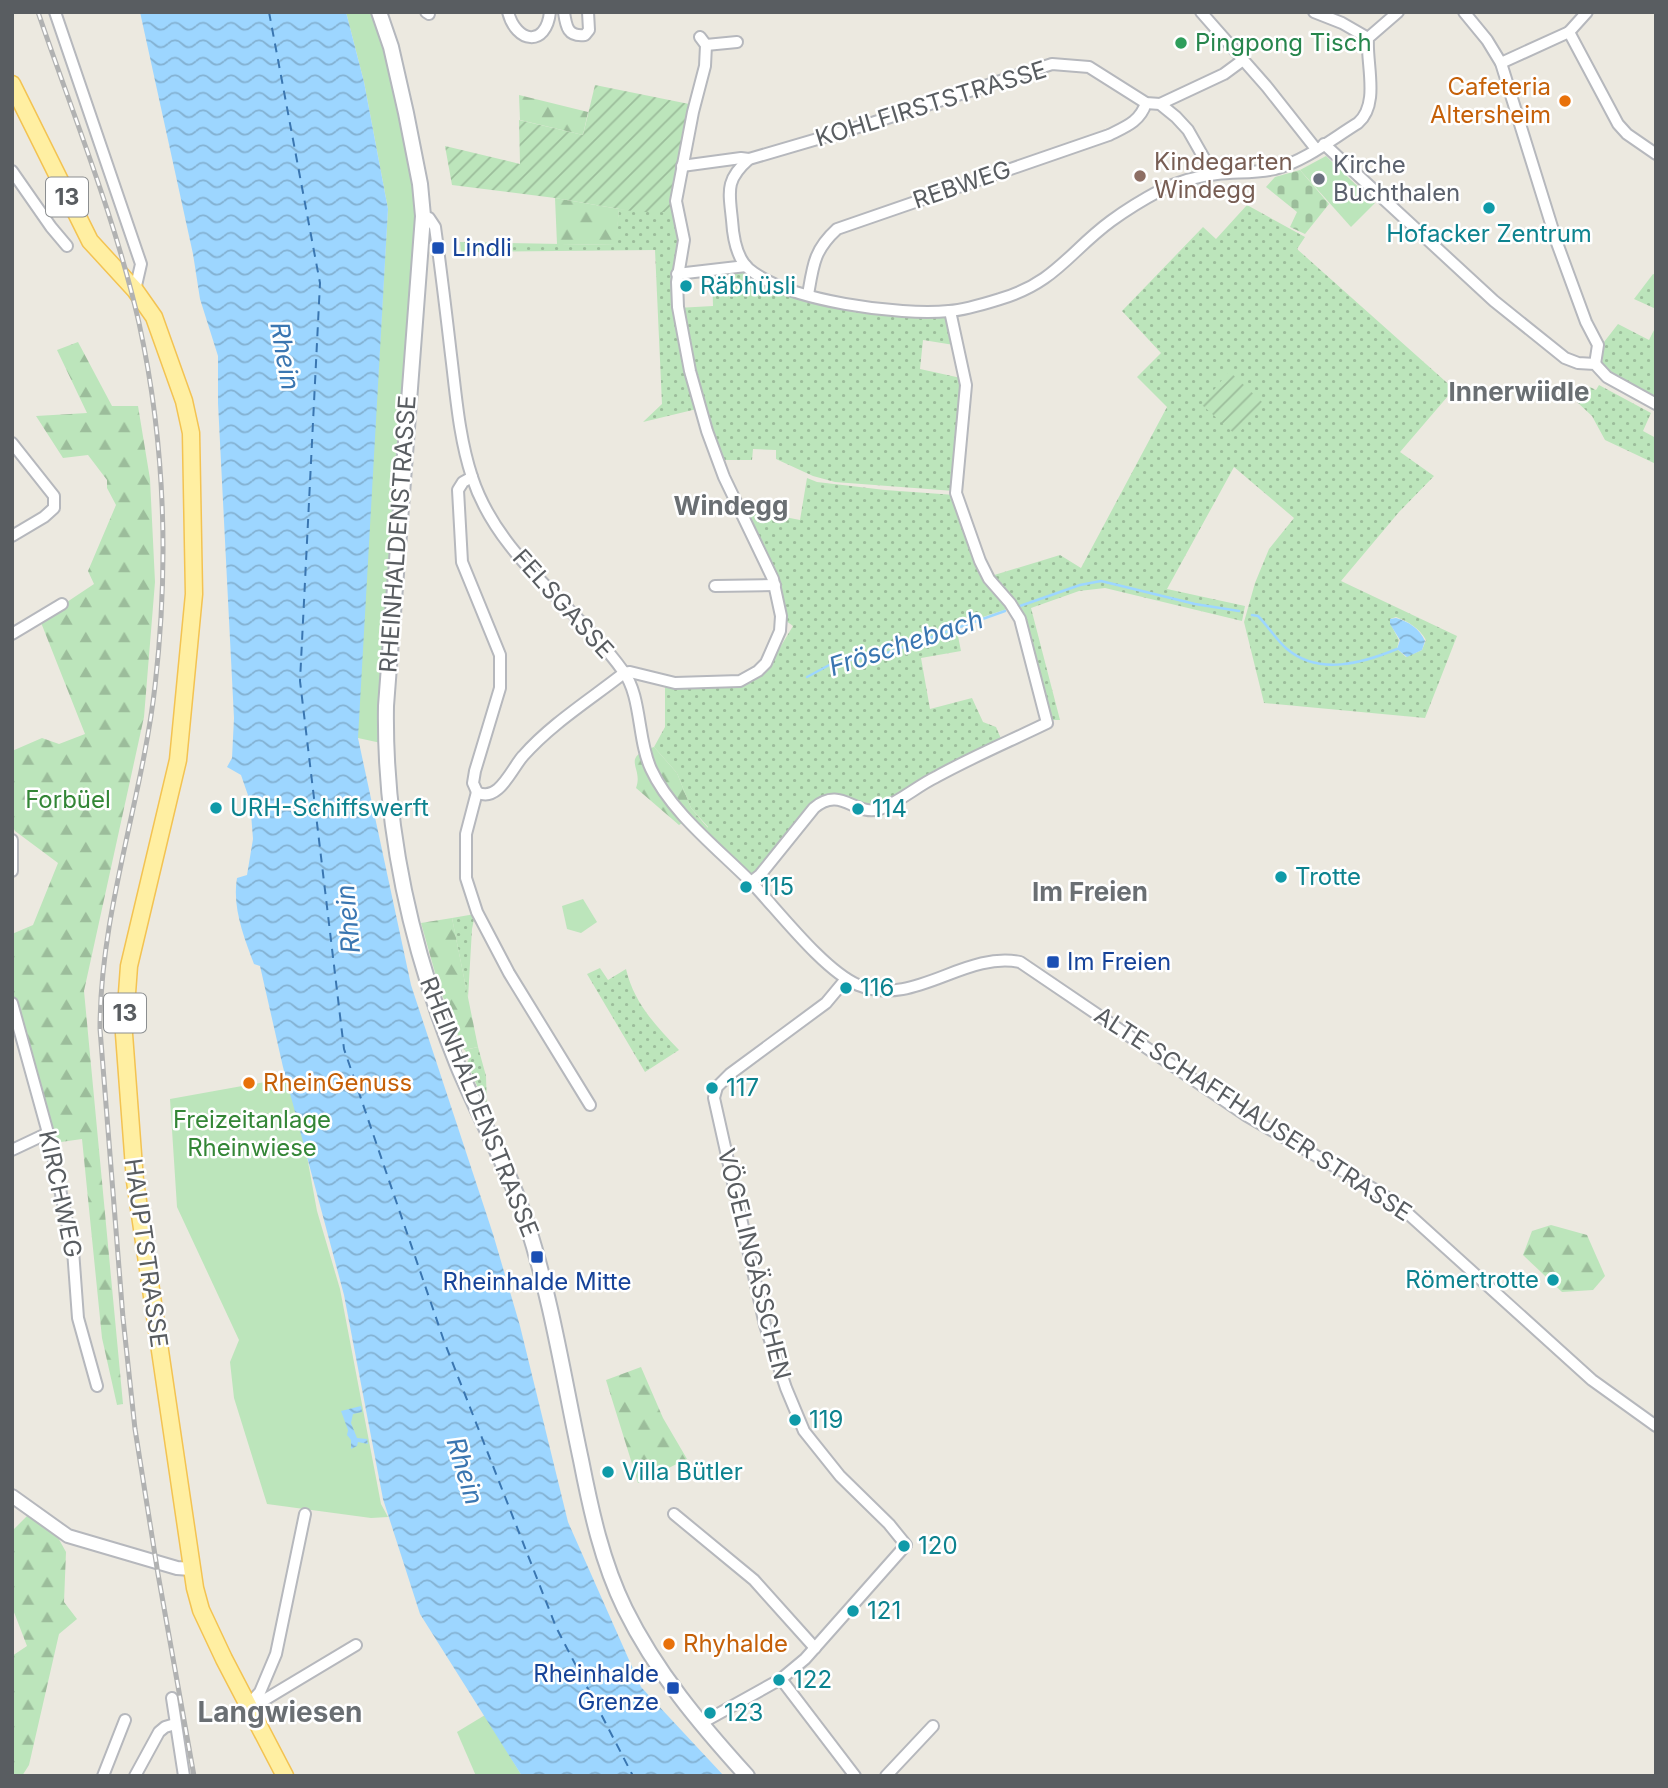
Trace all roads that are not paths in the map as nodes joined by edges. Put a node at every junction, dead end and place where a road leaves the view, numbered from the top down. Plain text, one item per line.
1 (55, 12) edge
2 (379, 12) edge
3 (508, 12) edge
4 (550, 12) edge
5 (564, 12) edge
6 (589, 12) edge
7 (1201, 12) edge
8 (1314, 12) edge
9 (1398, 12) edge
10 (1464, 12) edge
11 (1587, 12) edge
12 (1569, 32) junction
13 (1368, 38) junction
14 (737, 41) dead end
15 (1243, 60) junction
16 (1501, 63) junction
17 (13, 87) edge
18 (1146, 103) junction
19 (1160, 104) junction
20 (1320, 147) junction
21 (1656, 154) edge
22 (749, 159) junction
23 (682, 166) junction
24 (12, 171) edge
25 (1213, 174) junction
26 (423, 216) junction
27 (67, 246) dead end
28 (746, 266) junction
29 (677, 274) junction
30 (135, 290) junction
31 (808, 295) junction
32 (950, 311) junction
33 (1595, 363) junction
34 (1656, 404) edge
35 (12, 443) edge
36 (472, 477) junction
37 (12, 536) edge
38 (775, 585) junction
39 (715, 586) dead end
40 (62, 604) dead end
41 (12, 634) edge
42 (625, 673) junction
43 (477, 792) junction
44 (12, 840) edge
45 (12, 871) edge
46 (751, 882) junction
47 (846, 979) junction
48 (12, 1003) edge
49 (590, 1105) dead end
50 (48, 1133) junction
51 (12, 1150) edge
52 (97, 1386) dead end
53 (1656, 1426) edge
54 (12, 1496) edge
55 (305, 1514) dead end
56 (674, 1514) dead end
57 (191, 1569) junction
58 (356, 1645) dead end
59 (815, 1648) junction
60 (781, 1679) junction
61 (172, 1698) dead end
62 (248, 1705) junction
63 (125, 1720) dead end
64 (697, 1720) junction
65 (175, 1724) junction
66 (933, 1726) dead end
67 (103, 1776) edge
68 (135, 1776) edge
69 (184, 1776) edge
70 (285, 1776) edge
71 (747, 1776) edge
72 (855, 1776) edge
73 (886, 1776) edge

1 - 30 street
2 - 26 main road, RHEINHALDENSTRASSE
3 - 4 street
5 - 6 street
7 - 15 street
8 - 13 street
9 - 13 street
10 - 16 street
11 - 12 street
12 - 16 street
12 - 21 street
13 - 20 street
14 - 23 street
15 - 19 street
15 - 20 street
16 - 33 street
17 - 30 main road, 13
18 - 19 street, KOHLFIRSTSTRASSE
18 - 22 street, KOHLFIRSTSTRASSE
18 - 31 street, REBWEG
19 - 25 street
20 - 25 street
20 - 33 street
22 - 23 street
22 - 28 street, KOHLFIRSTSTRASSE
23 - 29 street
24 - 27 street
25 - 32 street
26 - 36 street, FELSGASSE
26 - 64 main road, RHEINHALDENSTRASSE
28 - 29 street
28 - 31 street
29 - 38 street
30 - 57 main road, HAUPTSTRASSE / 13
31 - 32 street
32 - 46 street
33 - 34 street
35 - 37 street
36 - 42 street, FELSGASSE
36 - 43 street
38 - 39 street
38 - 42 street
40 - 41 street
42 - 43 street
42 - 46 street, FELSGASSE
43 - 49 street
44 - 45 street
46 - 47 street, ALTE SCHAFFHAUSER STRASSE
47 - 53 street, ALTE SCHAFFHAUSER STRASSE
47 - 59 street, VÖGELINGÄSSCHEN
48 - 50 street, KIRCHWEG
50 - 51 street
50 - 52 street, KIRCHWEG
54 - 57 street
55 - 62 street
56 - 59 street
57 - 62 main road, HAUPTSTRASSE / 13
58 - 62 street
59 - 60 street, VÖGELINGÄSSCHEN
60 - 64 street, VÖGELINGÄSSCHEN
60 - 72 street
61 - 65 street
62 - 70 main road, HAUPTSTRASSE / 13
63 - 67 street
64 - 71 main road, RHEINHALDENSTRASSE
65 - 68 street
65 - 69 street
66 - 73 street

